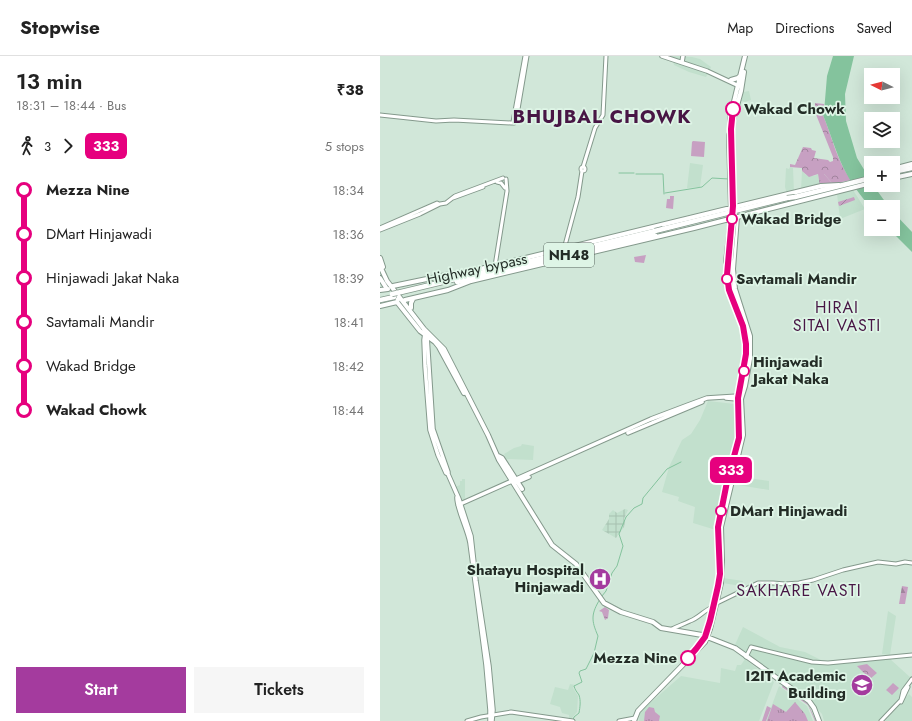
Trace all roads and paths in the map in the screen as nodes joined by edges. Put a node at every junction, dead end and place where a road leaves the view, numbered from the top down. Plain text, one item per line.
1 (526, 56) edge
2 (606, 56) edge
3 (662, 56) edge
4 (668, 56) edge
5 (746, 56) edge
6 (682, 59) edge
7 (742, 72) junction
8 (731, 81) junction
9 (740, 85) junction
10 (380, 115) edge
11 (731, 131) junction
12 (912, 164) edge
13 (912, 168) edge
14 (900, 170) edge
15 (912, 171) edge
16 (900, 172) edge
17 (900, 173) edge
18 (900, 174) edge
19 (912, 174) edge
20 (504, 179) junction
21 (864, 180) edge
22 (497, 182) junction
23 (864, 183) edge
24 (488, 184) junction
25 (845, 186) junction
26 (733, 187) junction
27 (505, 188) junction
28 (453, 198) junction
29 (791, 199) junction
30 (440, 204) junction
31 (504, 207) junction
32 (736, 207) junction
33 (730, 210) junction
34 (736, 217) junction
35 (728, 219) junction
36 (380, 229) edge
37 (664, 230) junction
38 (656, 231) junction
39 (564, 249) junction
40 (380, 258) edge
41 (380, 266) edge
42 (494, 266) junction
43 (728, 268) junction
44 (380, 272) edge
45 (473, 276) junction
46 (484, 279) junction
47 (381, 280) edge
48 (735, 289) junction
49 (380, 290) edge
50 (395, 294) junction
51 (380, 297) edge
52 (413, 299) junction
53 (380, 300) edge
54 (405, 300) dead end
55 (380, 306) edge
56 (411, 308) junction
57 (425, 334) junction
58 (432, 339) junction
59 (748, 344) junction
60 (740, 398) junction
61 (515, 482) junction
62 (459, 505) junction
63 (912, 563) edge
64 (715, 603) junction
65 (713, 607) junction
66 (672, 629) junction
67 (706, 637) junction
68 (912, 655) edge
69 (746, 656) junction
70 (912, 680) edge
71 (492, 715) junction
72 (633, 720) edge
73 (818, 720) edge
74 (467, 721) edge
75 (491, 721) edge
76 (573, 721) edge
77 (619, 721) edge
78 (882, 721) edge

1 - 10 street
2 - 39 street
3 - 6 main road
4 - 6 main road
5 - 7 main road
5 - 9 main road
6 - 8 main road
7 - 8 main road
7 - 9 main road
8 - 9 main road
8 - 9 main road
9 - 11 main road
11 - 26 main road
11 - 43 main road, bridge
12 - 14 main road
13 - 16 highway
15 - 17 highway
18 - 19 main road
20 - 22 street
20 - 24 street
20 - 27 street
20 - 31 street
21 - 25 highway, NH48
22 - 24 street
22 - 27 street
23 - 25 highway, NH48
24 - 28 street
24 - 28 street
25 - 29 highway, NH48
26 - 32 main road
26 - 33 main road
27 - 31 street
28 - 30 street
29 - 32 main road
29 - 33 highway, NH48
29 - 34 main road
29 - 37 highway, NH48
30 - 36 street
30 - 36 street
31 - 42 street
32 - 33 main road
33 - 37 highway, NH48
33 - 38 main road
34 - 35 main road
34 - 48 main road
35 - 38 main road
35 - 43 main road
37 - 38 highway, NH48
38 - 39 main road, Highway bypass
38 - 45 highway, NH48
38 - 46 main road
39 - 42 main road, Highway bypass
40 - 50 main road
41 - 50 main road
42 - 45 main road, Highway bypass
43 - 48 main road
43 - 59 main road
44 - 50 main road
45 - 46 highway
45 - 46 main road
45 - 50 highway, NH48
45 - 50 main road, Highway bypass
45 - 52 main road
47 - 49 main road
47 - 50 main road
48 - 59 main road
49 - 50 main road
50 - 51 highway, NH48
50 - 53 highway, NH48
50 - 55 main road
50 - 56 main road
50 - 57 main road
50 - 58 main road
52 - 54 main road
52 - 56 main road
56 - 58 main road
57 - 58 main road
57 - 62 main road
58 - 61 main road
59 - 60 main road
60 - 61 main road
60 - 64 main road
61 - 62 main road
61 - 66 main road
62 - 71 main road
63 - 64 street
64 - 65 main road
64 - 67 main road
65 - 66 street
65 - 67 main road
66 - 67 main road
67 - 69 main road
67 - 72 main road
68 - 69 street
69 - 73 main road
70 - 78 street
71 - 74 street
71 - 75 main road
71 - 76 street
72 - 77 street

